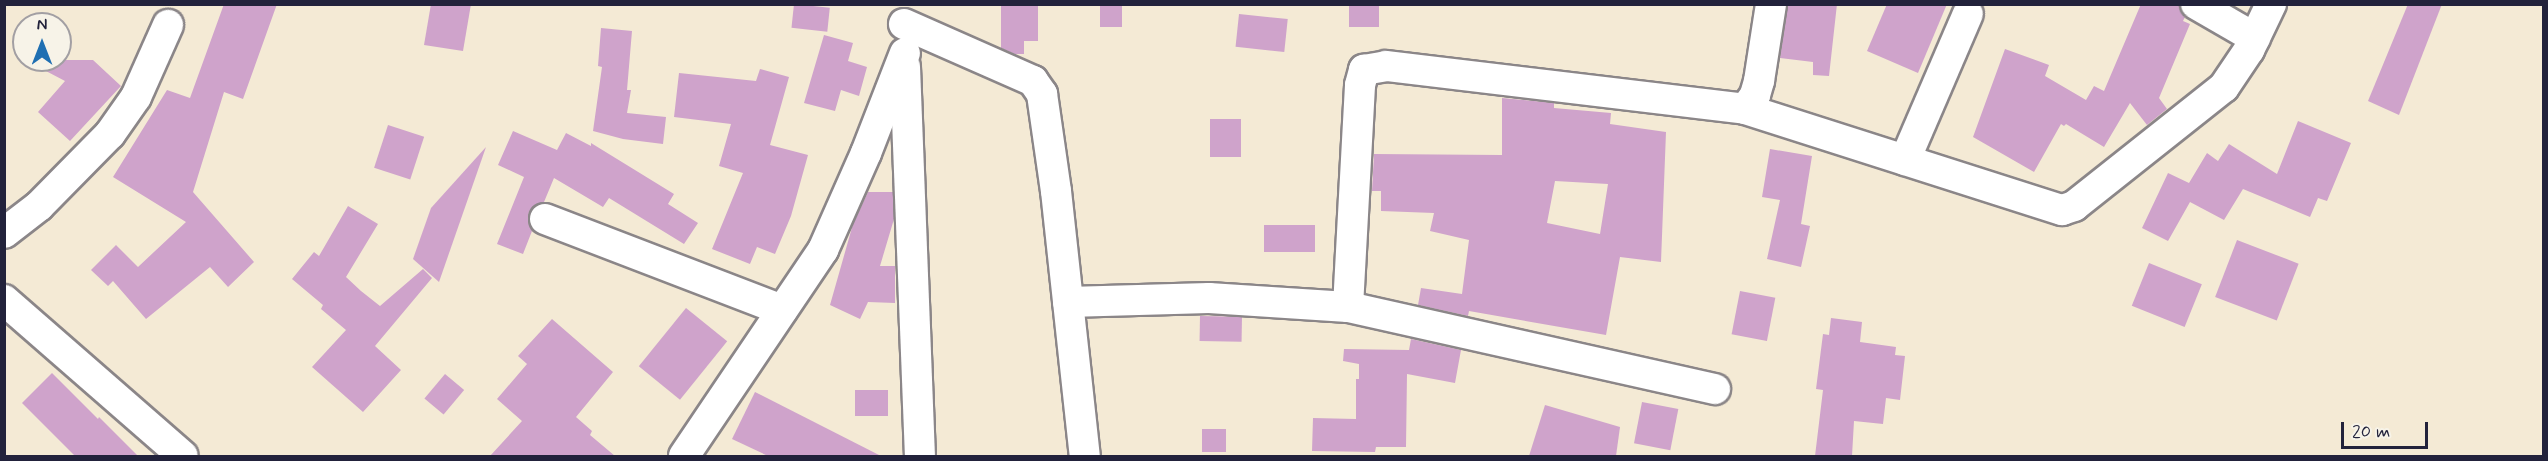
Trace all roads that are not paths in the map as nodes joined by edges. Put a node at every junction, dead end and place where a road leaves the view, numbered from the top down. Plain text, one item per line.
1 (1772, 4) edge
2 (2196, 4) edge
3 (2271, 4) edge
4 (1968, 14) dead end
5 (168, 24) dead end
6 (903, 27) edge
7 (2255, 38) junction
8 (1745, 109) junction
9 (1905, 160) junction
10 (545, 219) dead end
11 (4, 233) edge
12 (4, 300) edge
13 (1068, 302) junction
14 (1348, 307) junction
15 (782, 310) junction
16 (1715, 388) dead end
17 (183, 456) edge
18 (684, 456) edge
19 (920, 456) edge
20 (1085, 456) edge

1 - 8 street
2 - 7 street
3 - 7 street
4 - 9 street
5 - 11 street
6 - 13 street
6 - 15 street
6 - 19 street
7 - 9 street
8 - 9 street
8 - 14 street
10 - 15 street
12 - 17 street
13 - 14 street
13 - 20 street
14 - 16 street
15 - 18 street

